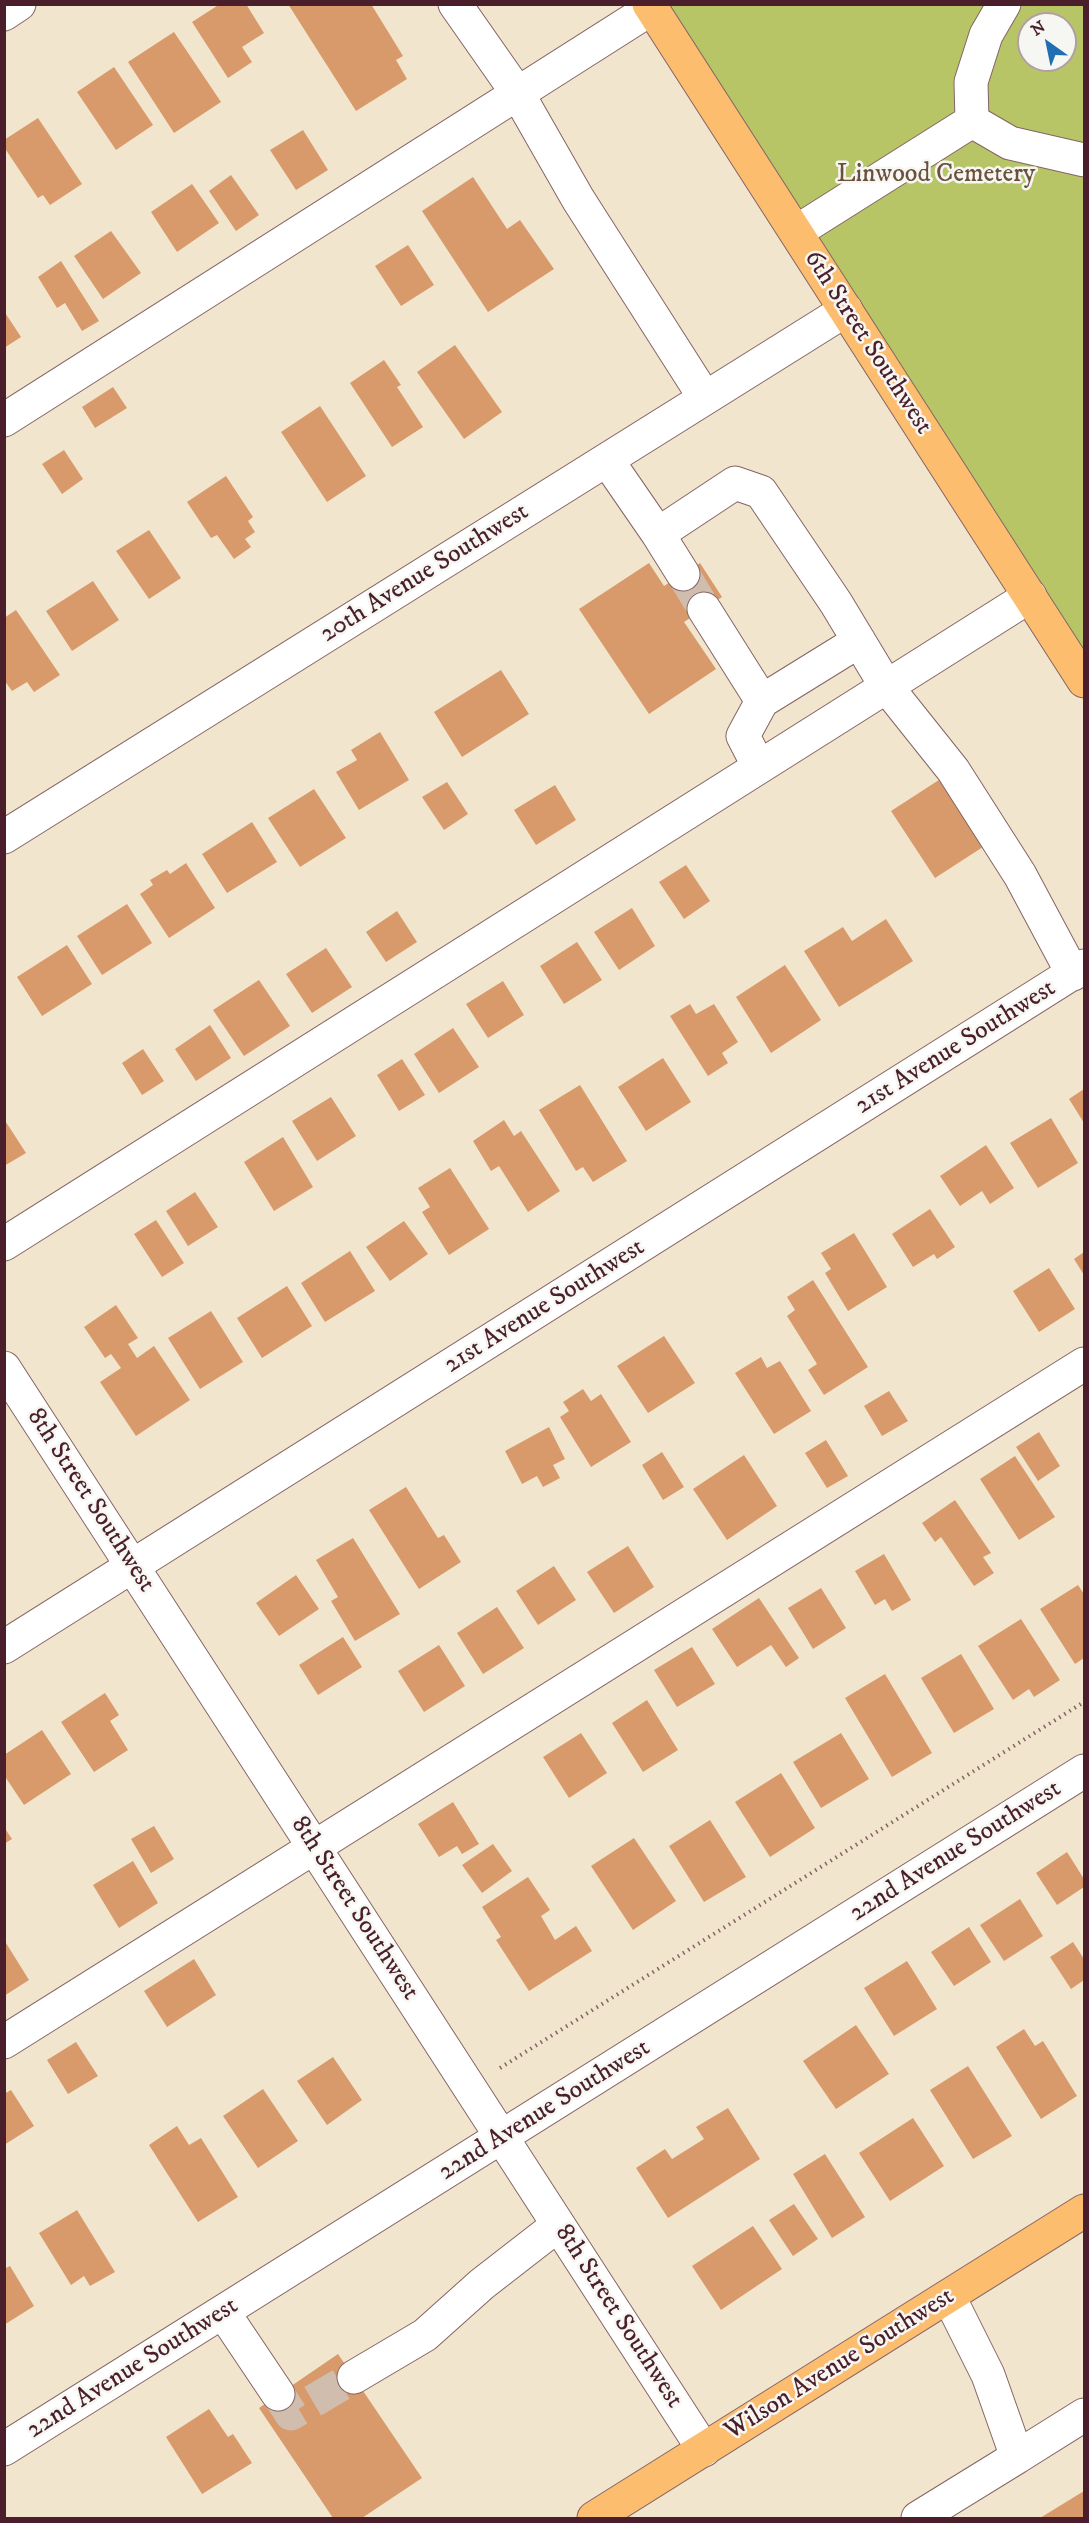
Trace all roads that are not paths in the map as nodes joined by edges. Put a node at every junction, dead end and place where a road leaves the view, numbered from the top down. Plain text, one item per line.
1 (19, 4) edge
2 (455, 4) edge
3 (1004, 4) edge
4 (650, 6) edge
5 (4, 14) edge
6 (989, 20) edge
7 (518, 94) junction
8 (972, 122) junction
9 (1084, 160) edge
10 (796, 232) junction
11 (846, 310) junction
12 (705, 398) junction
13 (4, 420) edge
14 (607, 460) junction
15 (658, 534) junction
16 (683, 574) tunnel mouth
17 (1030, 596) junction
18 (704, 609) tunnel mouth
19 (859, 641) junction
20 (1084, 681) edge
21 (886, 686) junction
22 (762, 701) junction
23 (759, 767) junction
24 (4, 837) edge
25 (1079, 970) edge
26 (4, 1244) edge
27 (1084, 1364) edge
28 (4, 1368) edge
29 (133, 1567) junction
30 (4, 1647) edge
31 (1084, 1771) edge
32 (314, 1847) junction
33 (4, 2042) edge
34 (502, 2138) junction
35 (1084, 2211) edge
36 (558, 2225) junction
37 (949, 2297) junction
38 (223, 2312) junction
39 (354, 2377) tunnel mouth
40 (278, 2394) tunnel mouth
41 (1084, 2415) edge
42 (4, 2449) edge
43 (704, 2450) junction
44 (1017, 2457) junction
45 (594, 2518) edge
46 (918, 2518) edge

1 - 5 street
2 - 7 street
3 - 6 street
4 - 7 street
4 - 10 main road, 6th Street Southwest
6 - 8 street
7 - 12 street
7 - 13 street
8 - 9 street
8 - 10 street
10 - 11 main road, 6th Street Southwest
11 - 12 street, 20th Avenue Southwest
11 - 17 main road, 6th Street Southwest
12 - 14 street, 20th Avenue Southwest
14 - 15 street
14 - 24 street, 20th Avenue Southwest
15 - 16 street
15 - 19 street
17 - 20 main road, 6th Street Southwest
17 - 21 street
18 - 22 street
19 - 21 street
19 - 22 street
21 - 23 street
21 - 25 street
22 - 23 street
23 - 26 street
25 - 29 street, 21st Avenue Southwest
27 - 32 street
28 - 29 street, 8th Street Southwest
29 - 30 street, 21st Avenue Southwest
29 - 32 street, 8th Street Southwest
31 - 34 street, 22nd Avenue Southwest
32 - 33 street
32 - 34 street, 8th Street Southwest
34 - 36 street, 8th Street Southwest
34 - 38 street, 22nd Avenue Southwest
35 - 37 main road, Wilson Avenue Southwest
36 - 39 street
36 - 43 street, 8th Street Southwest
37 - 43 main road, Wilson Avenue Southwest
37 - 44 street
38 - 40 street
38 - 42 street, 22nd Avenue Southwest
41 - 44 street
43 - 45 main road, Wilson Avenue Southwest
44 - 46 street

